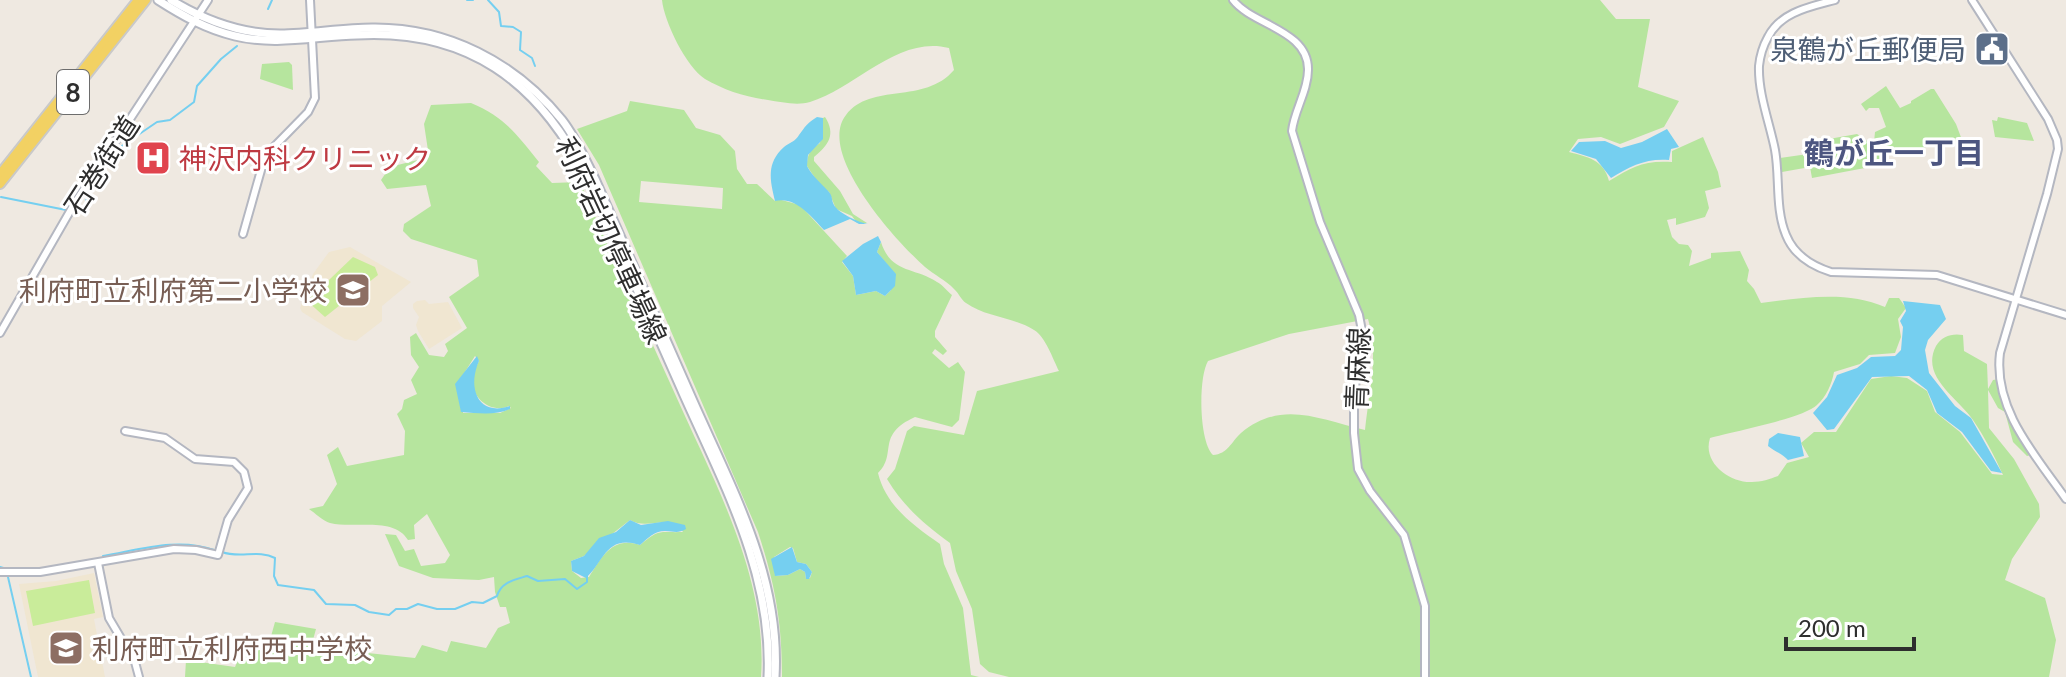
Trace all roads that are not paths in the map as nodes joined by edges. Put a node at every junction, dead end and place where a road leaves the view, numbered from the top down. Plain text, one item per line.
1 (138, 0) edge
2 (146, 0) edge
3 (158, 0) edge
4 (171, 0) edge
5 (208, 0) edge
6 (310, 0) edge
7 (1233, 0) edge
8 (1835, 0) edge
9 (1972, 0) edge
10 (196, 19) junction
11 (311, 35) junction
12 (2057, 140) junction
13 (2066, 142) edge
14 (0, 174) edge
15 (0, 184) edge
16 (243, 234) dead end
17 (2016, 298) junction
18 (2066, 315) edge
19 (0, 333) edge
20 (125, 431) dead end
21 (2066, 499) edge
22 (98, 563) junction
23 (0, 572) edge
24 (139, 677) edge
25 (768, 677) edge
26 (775, 677) edge
27 (1425, 677) edge

1 - 14 main road, 8
2 - 15 main road, 8
3 - 10 main road, 利府岩切停車場線
4 - 10 main road, 利府岩切停車場線
5 - 10 street, 石巻街道
6 - 11 street
7 - 27 street, 青麻線
8 - 17 street
9 - 12 street
10 - 11 main road, 利府岩切停車場線
10 - 19 street, 石巻街道
11 - 16 street
11 - 25 main road, 利府岩切停車場線
11 - 26 main road, 利府岩切停車場線
12 - 13 street
12 - 17 street
17 - 18 street
17 - 21 street
20 - 22 street
22 - 23 street
22 - 24 street

